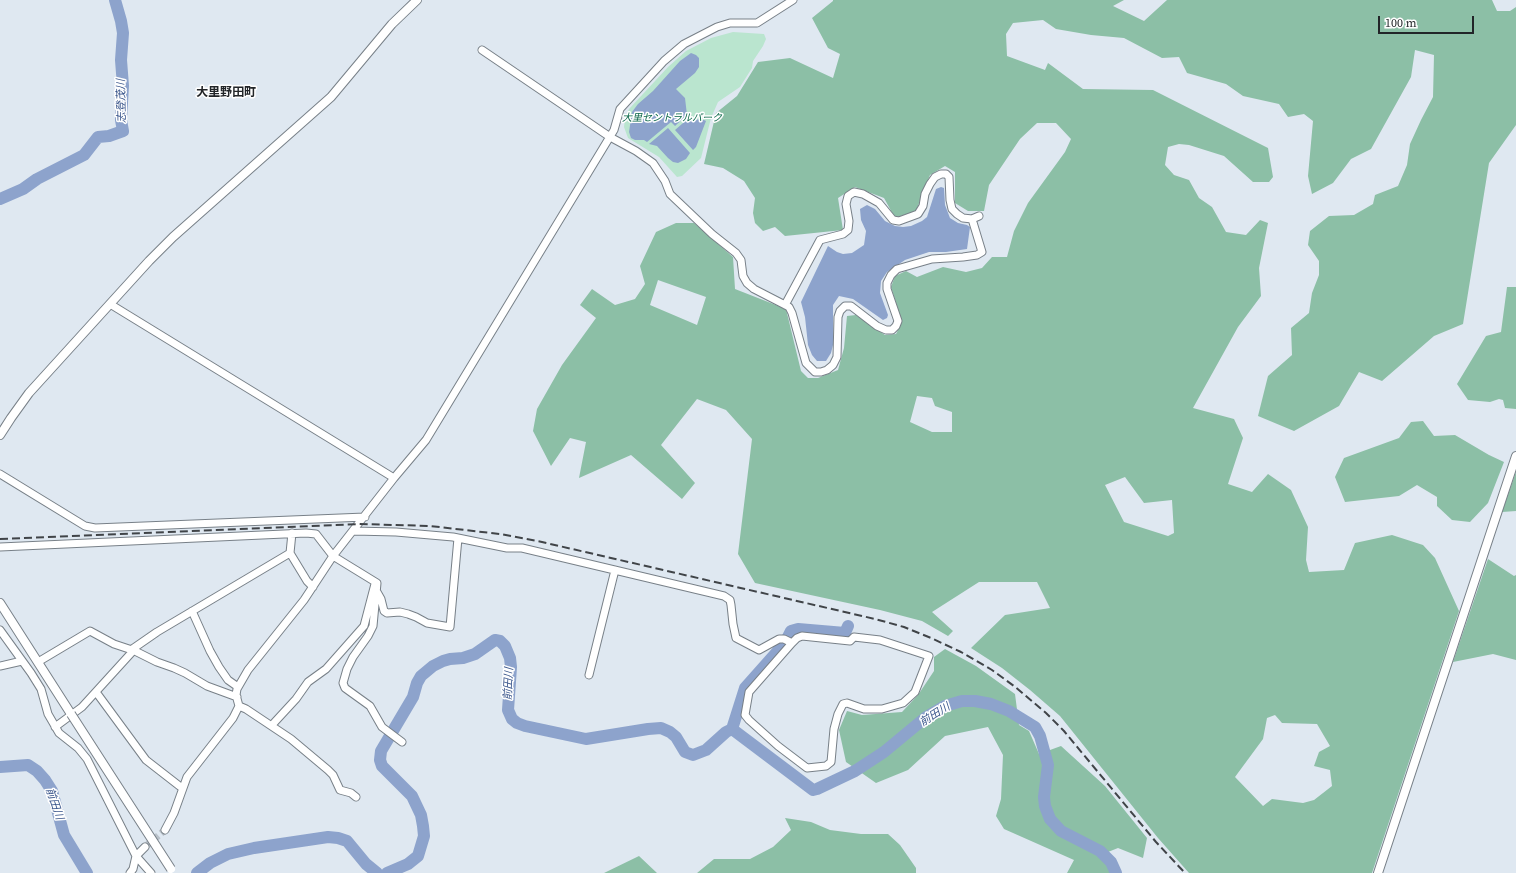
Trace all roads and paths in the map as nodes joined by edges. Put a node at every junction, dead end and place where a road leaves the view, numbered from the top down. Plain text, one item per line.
1 (418, 0) edge
2 (793, 0) edge
3 (482, 50) dead end
4 (610, 137) junction
5 (110, 304) junction
6 (785, 305) junction
7 (0, 435) edge
8 (1516, 456) edge
9 (0, 474) edge
10 (394, 478) junction
11 (365, 517) junction
12 (354, 531) junction
13 (292, 533) junction
14 (458, 538) junction
15 (0, 547) edge
16 (290, 553) junction
17 (333, 556) junction
18 (615, 570) junction
19 (375, 581) junction
20 (313, 587) junction
21 (377, 592) junction
22 (0, 603) edge
23 (192, 611) junction
24 (0, 630) edge
25 (788, 641) junction
26 (132, 650) junction
27 (22, 661) junction
28 (38, 662) junction
29 (0, 666) edge
30 (589, 676) dead end
31 (238, 687) junction
32 (96, 692) junction
33 (237, 697) junction
34 (239, 706) junction
35 (71, 714) junction
36 (272, 725) junction
37 (55, 727) junction
38 (400, 740) dead end
39 (182, 788) junction
40 (356, 797) dead end
41 (165, 830) tunnel mouth
42 (145, 848) tunnel mouth
43 (136, 856) junction
44 (150, 872) edge
45 (130, 873) edge
46 (174, 873) edge
47 (1378, 873) edge

1 - 5 street
2 - 4 street
3 - 4 street
4 - 6 street
4 - 10 street
5 - 7 street
5 - 10 street
6 - 6 street
8 - 47 street
9 - 11 street
10 - 11 street
11 - 12 street
12 - 14 street
12 - 17 street
13 - 15 street
13 - 16 street
13 - 17 street
14 - 18 street
14 - 21 street
16 - 20 street
16 - 23 street
17 - 19 street
17 - 20 street
18 - 25 street
18 - 30 street
19 - 21 street
19 - 36 street
20 - 31 street
21 - 38 street
22 - 28 street
23 - 26 street
23 - 31 street
24 - 27 street
25 - 25 street
26 - 28 street
26 - 32 street
26 - 33 street
27 - 29 street
27 - 37 street
28 - 35 street
31 - 33 street
32 - 35 street
32 - 39 street
33 - 34 street
34 - 36 street
34 - 39 street
35 - 37 street
35 - 46 street, bridge
36 - 40 street
37 - 43 street
39 - 41 street
42 - 43 street
43 - 44 street
43 - 45 street

